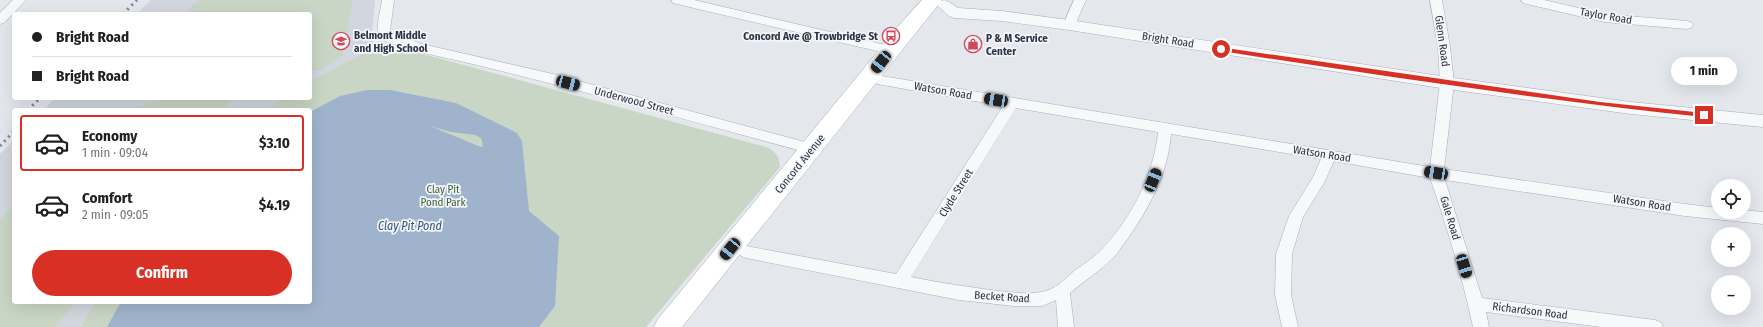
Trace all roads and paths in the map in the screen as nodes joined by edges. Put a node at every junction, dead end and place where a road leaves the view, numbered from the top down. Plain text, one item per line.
1 (20, 0) edge
2 (388, 0) edge
3 (677, 0) edge
4 (1080, 0) edge
5 (1436, 0) edge
6 (1527, 0) edge
7 (939, 2) edge
8 (0, 20) edge
9 (1069, 25) junction
10 (1687, 25) dead end
11 (897, 52) junction
12 (875, 80) junction
13 (1448, 83) junction
14 (1012, 103) junction
15 (1763, 121) edge
16 (1165, 129) junction
17 (818, 151) junction
18 (1330, 155) junction
19 (1436, 173) junction
20 (1763, 218) edge
21 (738, 250) junction
22 (900, 282) junction
23 (1062, 291) junction
24 (1476, 304) junction
25 (666, 327) edge
26 (685, 327) edge
27 (1066, 327) edge
28 (1290, 327) edge
29 (1481, 327) edge
30 (1655, 327) edge

1 - 8 street
2 - 17 street, Underwood Street
3 - 11 street
4 - 9 street
5 - 13 street, Glenn Road
6 - 10 street, Taylor Road
7 - 9 street, Bright Road
7 - 11 main road, Concord Avenue
9 - 13 street, Bright Road
11 - 12 main road, Concord Avenue
12 - 14 street, Watson Road
12 - 17 main road, Concord Avenue
13 - 15 street, Bright Road
13 - 19 street, Gale Road
14 - 16 street, Watson Road
14 - 22 street, Clyde Street
16 - 18 street, Watson Road
16 - 23 street, Becket Road
17 - 21 main road, Concord Avenue
18 - 19 street, Watson Road
18 - 28 street
19 - 20 street, Watson Road
19 - 24 street, Gale Road
21 - 22 street, Becket Road
21 - 25 main road, Concord Avenue
21 - 26 main road, Concord Avenue
22 - 23 street, Becket Road
23 - 27 street
24 - 29 street, Gale Road
24 - 30 street, Richardson Road

